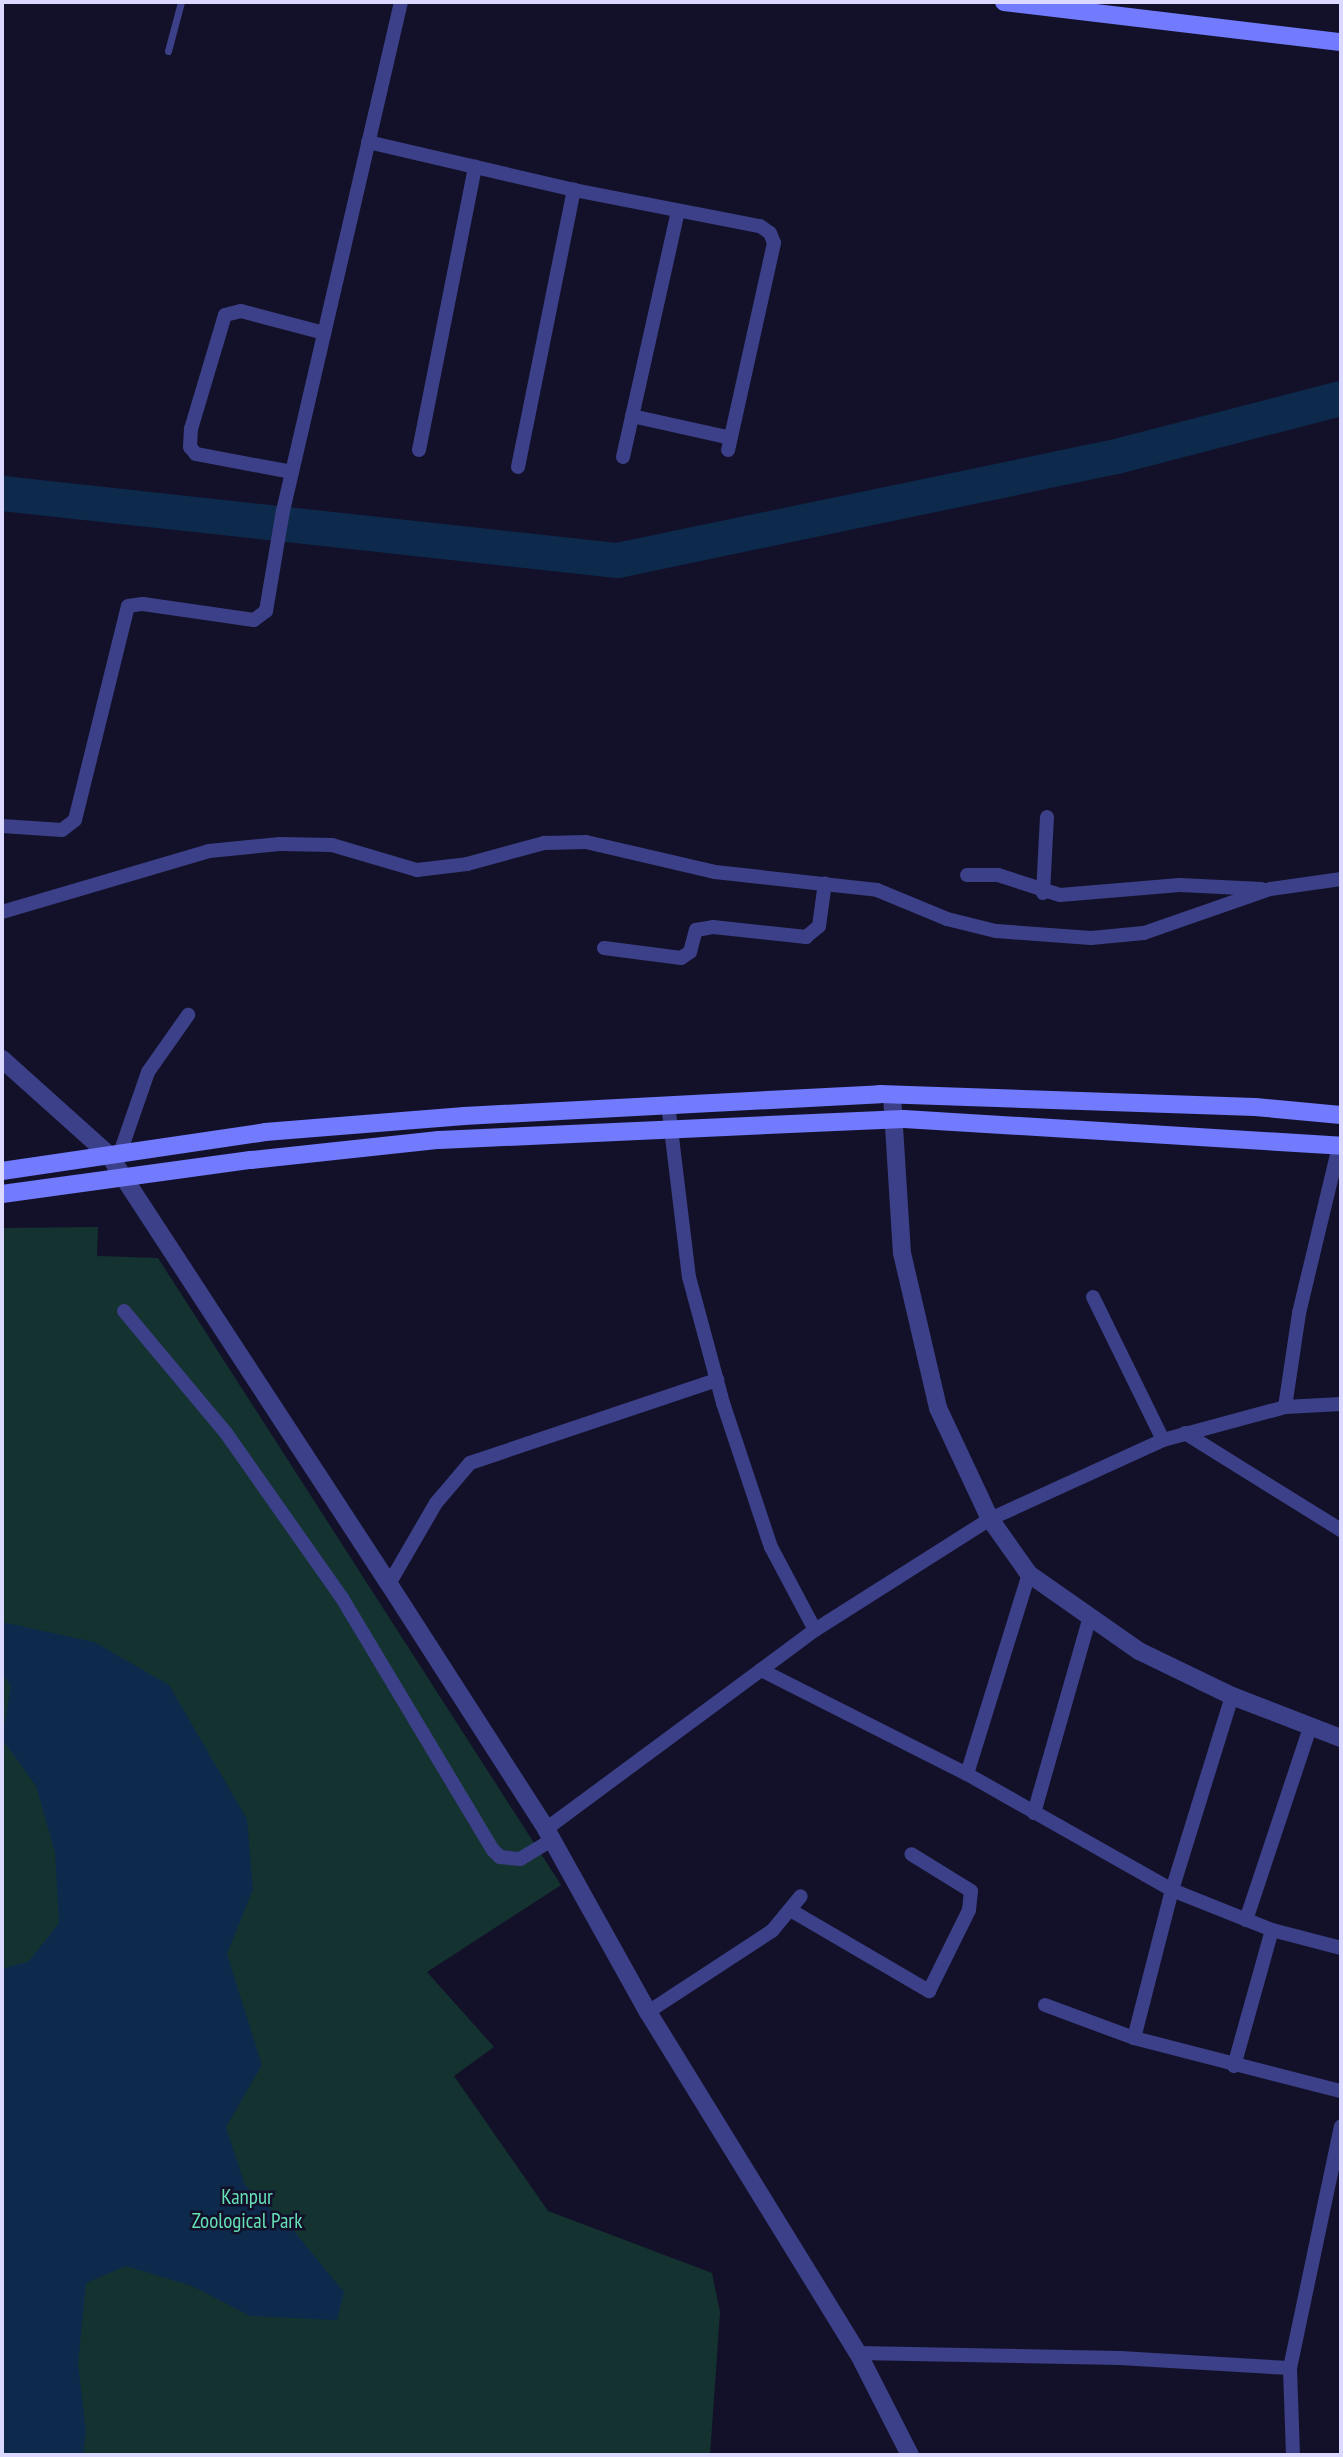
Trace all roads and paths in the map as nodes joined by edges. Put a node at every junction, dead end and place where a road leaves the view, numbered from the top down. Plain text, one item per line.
1 (181, 2) edge
2 (401, 2) edge
3 (1004, 2) edge
4 (1341, 41) edge
5 (168, 51) dead end
6 (368, 142) junction
7 (475, 166) junction
8 (574, 190) junction
9 (678, 211) junction
10 (324, 333) junction
11 (632, 416) junction
12 (419, 450) dead end
13 (623, 457) dead end
14 (518, 467) dead end
15 (292, 472) junction
16 (1047, 817) dead end
17 (2, 826) edge
18 (967, 875) dead end
19 (1341, 879) edge
20 (825, 883) junction
21 (1270, 889) junction
22 (1043, 893) junction
23 (2, 912) edge
24 (604, 948) dead end
25 (188, 1015) dead end
26 (2, 1059) edge
27 (892, 1095) junction
28 (668, 1104) junction
29 (1341, 1115) edge
30 (890, 1120) junction
31 (671, 1130) junction
32 (1340, 1146) edge
33 (114, 1154) junction
34 (2, 1171) edge
35 (124, 1178) junction
36 (2, 1194) edge
37 (1093, 1297) dead end
38 (124, 1311) dead end
39 (717, 1380) junction
40 (1341, 1404) edge
41 (1285, 1407) junction
42 (1185, 1433) junction
43 (1163, 1440) junction
44 (989, 1519) junction
45 (1341, 1530) edge
46 (1029, 1574) junction
47 (389, 1584) junction
48 (1090, 1617) junction
49 (815, 1630) junction
50 (761, 1670) junction
51 (1232, 1696) junction
52 (1310, 1728) junction
53 (1341, 1738) edge
54 (967, 1774) junction
55 (1034, 1813) junction
56 (549, 1835) junction
57 (911, 1854) dead end
58 (1172, 1890) junction
59 (801, 1896) dead end
60 (792, 1911) junction
61 (1246, 1920) junction
62 (1272, 1930) junction
63 (1341, 1948) edge
64 (1045, 2005) dead end
65 (648, 2012) junction
66 (1134, 2038) junction
67 (1234, 2066) junction
68 (1341, 2091) edge
69 (1341, 2126) edge
70 (858, 2353) junction
71 (1290, 2368) junction
72 (910, 2455) edge
73 (1293, 2455) edge

1 - 5 lane
2 - 6 street
3 - 4 main road
6 - 7 street
6 - 10 street
7 - 8 street
7 - 12 street
8 - 9 street
8 - 14 street
9 - 11 street
9 - 11 street
10 - 15 street
10 - 15 street
11 - 13 street
15 - 17 street
16 - 22 street
18 - 22 street
19 - 21 street
20 - 21 street
20 - 23 street
20 - 24 street
21 - 22 street
25 - 33 street
26 - 33 street
27 - 28 main road
27 - 29 main road
27 - 30 street
28 - 31 street
28 - 33 main road
30 - 31 main road
30 - 32 main road
30 - 44 street
31 - 35 main road
31 - 39 street
32 - 41 street
33 - 34 main road
33 - 35 street
35 - 36 main road
35 - 47 street
37 - 43 street
38 - 56 street
39 - 47 street
39 - 49 street
40 - 41 street
41 - 42 street
42 - 43 street
42 - 45 street
43 - 44 street
44 - 46 street
44 - 49 street
46 - 48 street
46 - 54 street
47 - 56 street
48 - 51 street
48 - 55 street
49 - 50 street
50 - 54 street
50 - 56 street
51 - 52 street
51 - 58 street
52 - 53 street
52 - 61 street
54 - 55 street
55 - 58 street
56 - 65 street
57 - 60 street
58 - 61 street
58 - 66 street
59 - 60 street
60 - 65 street
61 - 62 street
62 - 63 street
62 - 67 street
64 - 66 street
65 - 70 street
66 - 67 street
67 - 68 street
69 - 71 street
70 - 71 street
70 - 72 street
71 - 73 street

